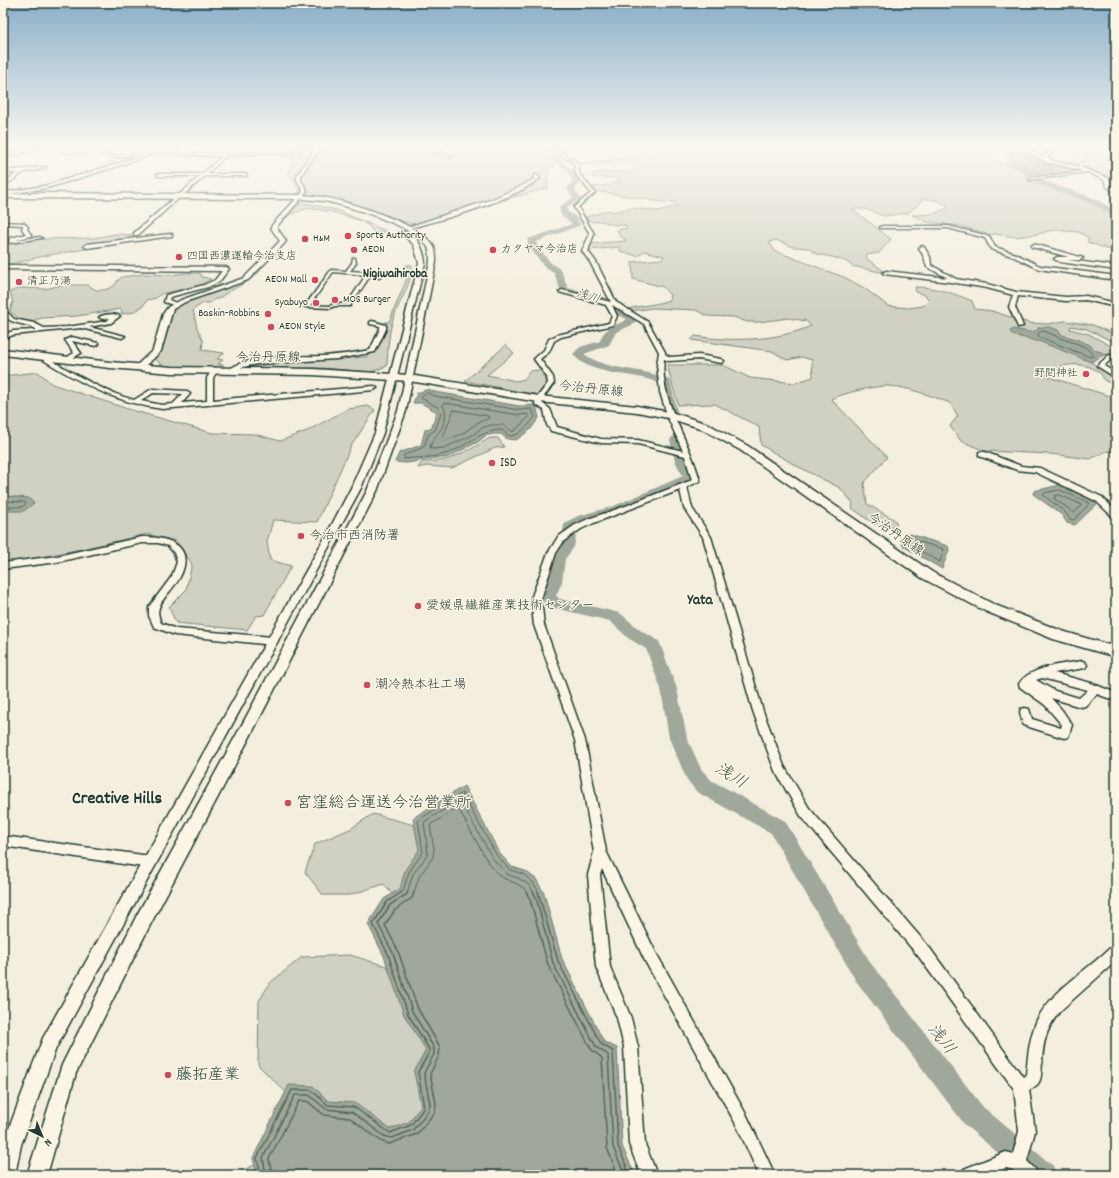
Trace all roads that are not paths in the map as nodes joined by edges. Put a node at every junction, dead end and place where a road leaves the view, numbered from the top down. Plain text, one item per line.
1 (175, 201) edge
2 (296, 201) edge
3 (314, 201) edge
4 (331, 201) edge
5 (491, 201) edge
6 (583, 201) edge
7 (3, 223) edge
8 (882, 227) dead end
9 (407, 228) junction
10 (136, 234) dead end
11 (170, 236) dead end
12 (40, 238) dead end
13 (87, 246) dead end
14 (1034, 246) dead end
15 (922, 248) dead end
16 (354, 259) dead end
17 (3, 267) edge
18 (1116, 268) edge
19 (347, 272) junction
20 (886, 273) dead end
21 (369, 274) junction
22 (379, 277) dead end
23 (1116, 278) edge
24 (960, 282) junction
25 (562, 292) dead end
26 (1016, 294) junction
27 (176, 304) junction
28 (611, 304) junction
29 (1116, 307) edge
30 (3, 310) edge
31 (102, 317) dead end
32 (372, 323) dead end
33 (1020, 326) dead end
34 (3, 328) edge
35 (67, 329) junction
36 (42, 330) junction
37 (5, 336) edge
38 (122, 336) dead end
39 (96, 344) dead end
40 (3, 352) edge
41 (661, 355) junction
42 (1111, 356) dead end
43 (49, 358) junction
44 (68, 359) junction
45 (721, 361) dead end
46 (140, 367) junction
47 (214, 371) junction
48 (231, 372) junction
49 (1116, 376) edge
50 (393, 378) junction
51 (409, 378) junction
52 (374, 388) dead end
53 (539, 399) junction
54 (210, 401) junction
55 (135, 402) junction
56 (176, 405) junction
57 (670, 415) junction
58 (982, 454) dead end
59 (688, 456) junction
60 (683, 487) junction
61 (1099, 499) junction
62 (1116, 506) edge
63 (1116, 515) edge
64 (3, 566) edge
65 (273, 641) junction
66 (1116, 652) edge
67 (1082, 665) dead end
68 (1041, 674) junction
69 (1027, 680) junction
70 (1096, 689) junction
71 (1116, 697) edge
72 (1024, 712) dead end
73 (3, 841) edge
74 (600, 852) junction
75 (150, 862) junction
76 (1116, 952) edge
77 (1022, 1086) junction
78 (1018, 1164) junction
79 (5, 1175) edge
80 (37, 1175) edge
81 (649, 1175) edge
82 (767, 1175) edge
83 (970, 1175) edge
84 (1029, 1175) edge

1 - 10 street
2 - 27 street
3 - 50 street
4 - 9 street
5 - 9 street
6 - 28 street
7 - 12 street
8 - 23 street
9 - 51 street
11 - 13 street
14 - 18 street
15 - 24 street
16 - 19 street
17 - 27 street
19 - 21 street
19 - 21 street
20 - 24 street
21 - 22 street
24 - 26 street
25 - 28 street
26 - 29 street
26 - 33 street
27 - 46 street
28 - 41 street
28 - 53 street
30 - 36 street
31 - 35 street
32 - 48 street
34 - 37 street
35 - 36 street
35 - 38 street
36 - 37 street
39 - 44 street
40 - 43 main road, 今治丹原線
41 - 45 street
41 - 57 street
42 - 49 street
43 - 44 main road, 今治丹原線
43 - 55 street
44 - 46 main road, 今治丹原線
46 - 47 main road, 今治丹原線
47 - 48 main road, 今治丹原線
47 - 54 street
48 - 50 main road, 今治丹原線
50 - 51 main road, 今治丹原線
50 - 65 street
51 - 53 main road, 今治丹原線
51 - 80 street
52 - 54 street
53 - 57 main road, 今治丹原線
53 - 59 street
54 - 56 street
55 - 56 street
55 - 56 street
57 - 59 street
57 - 66 main road, 今治丹原線
58 - 61 street
59 - 60 street
60 - 74 street
60 - 77 street
61 - 62 street
61 - 63 street
64 - 65 street
65 - 75 street
67 - 68 street
68 - 69 street
68 - 70 street
69 - 70 street
69 - 72 street
70 - 71 street
73 - 75 street
74 - 81 street
74 - 82 street
75 - 79 street
76 - 77 street
77 - 78 street
78 - 83 street
78 - 84 street

